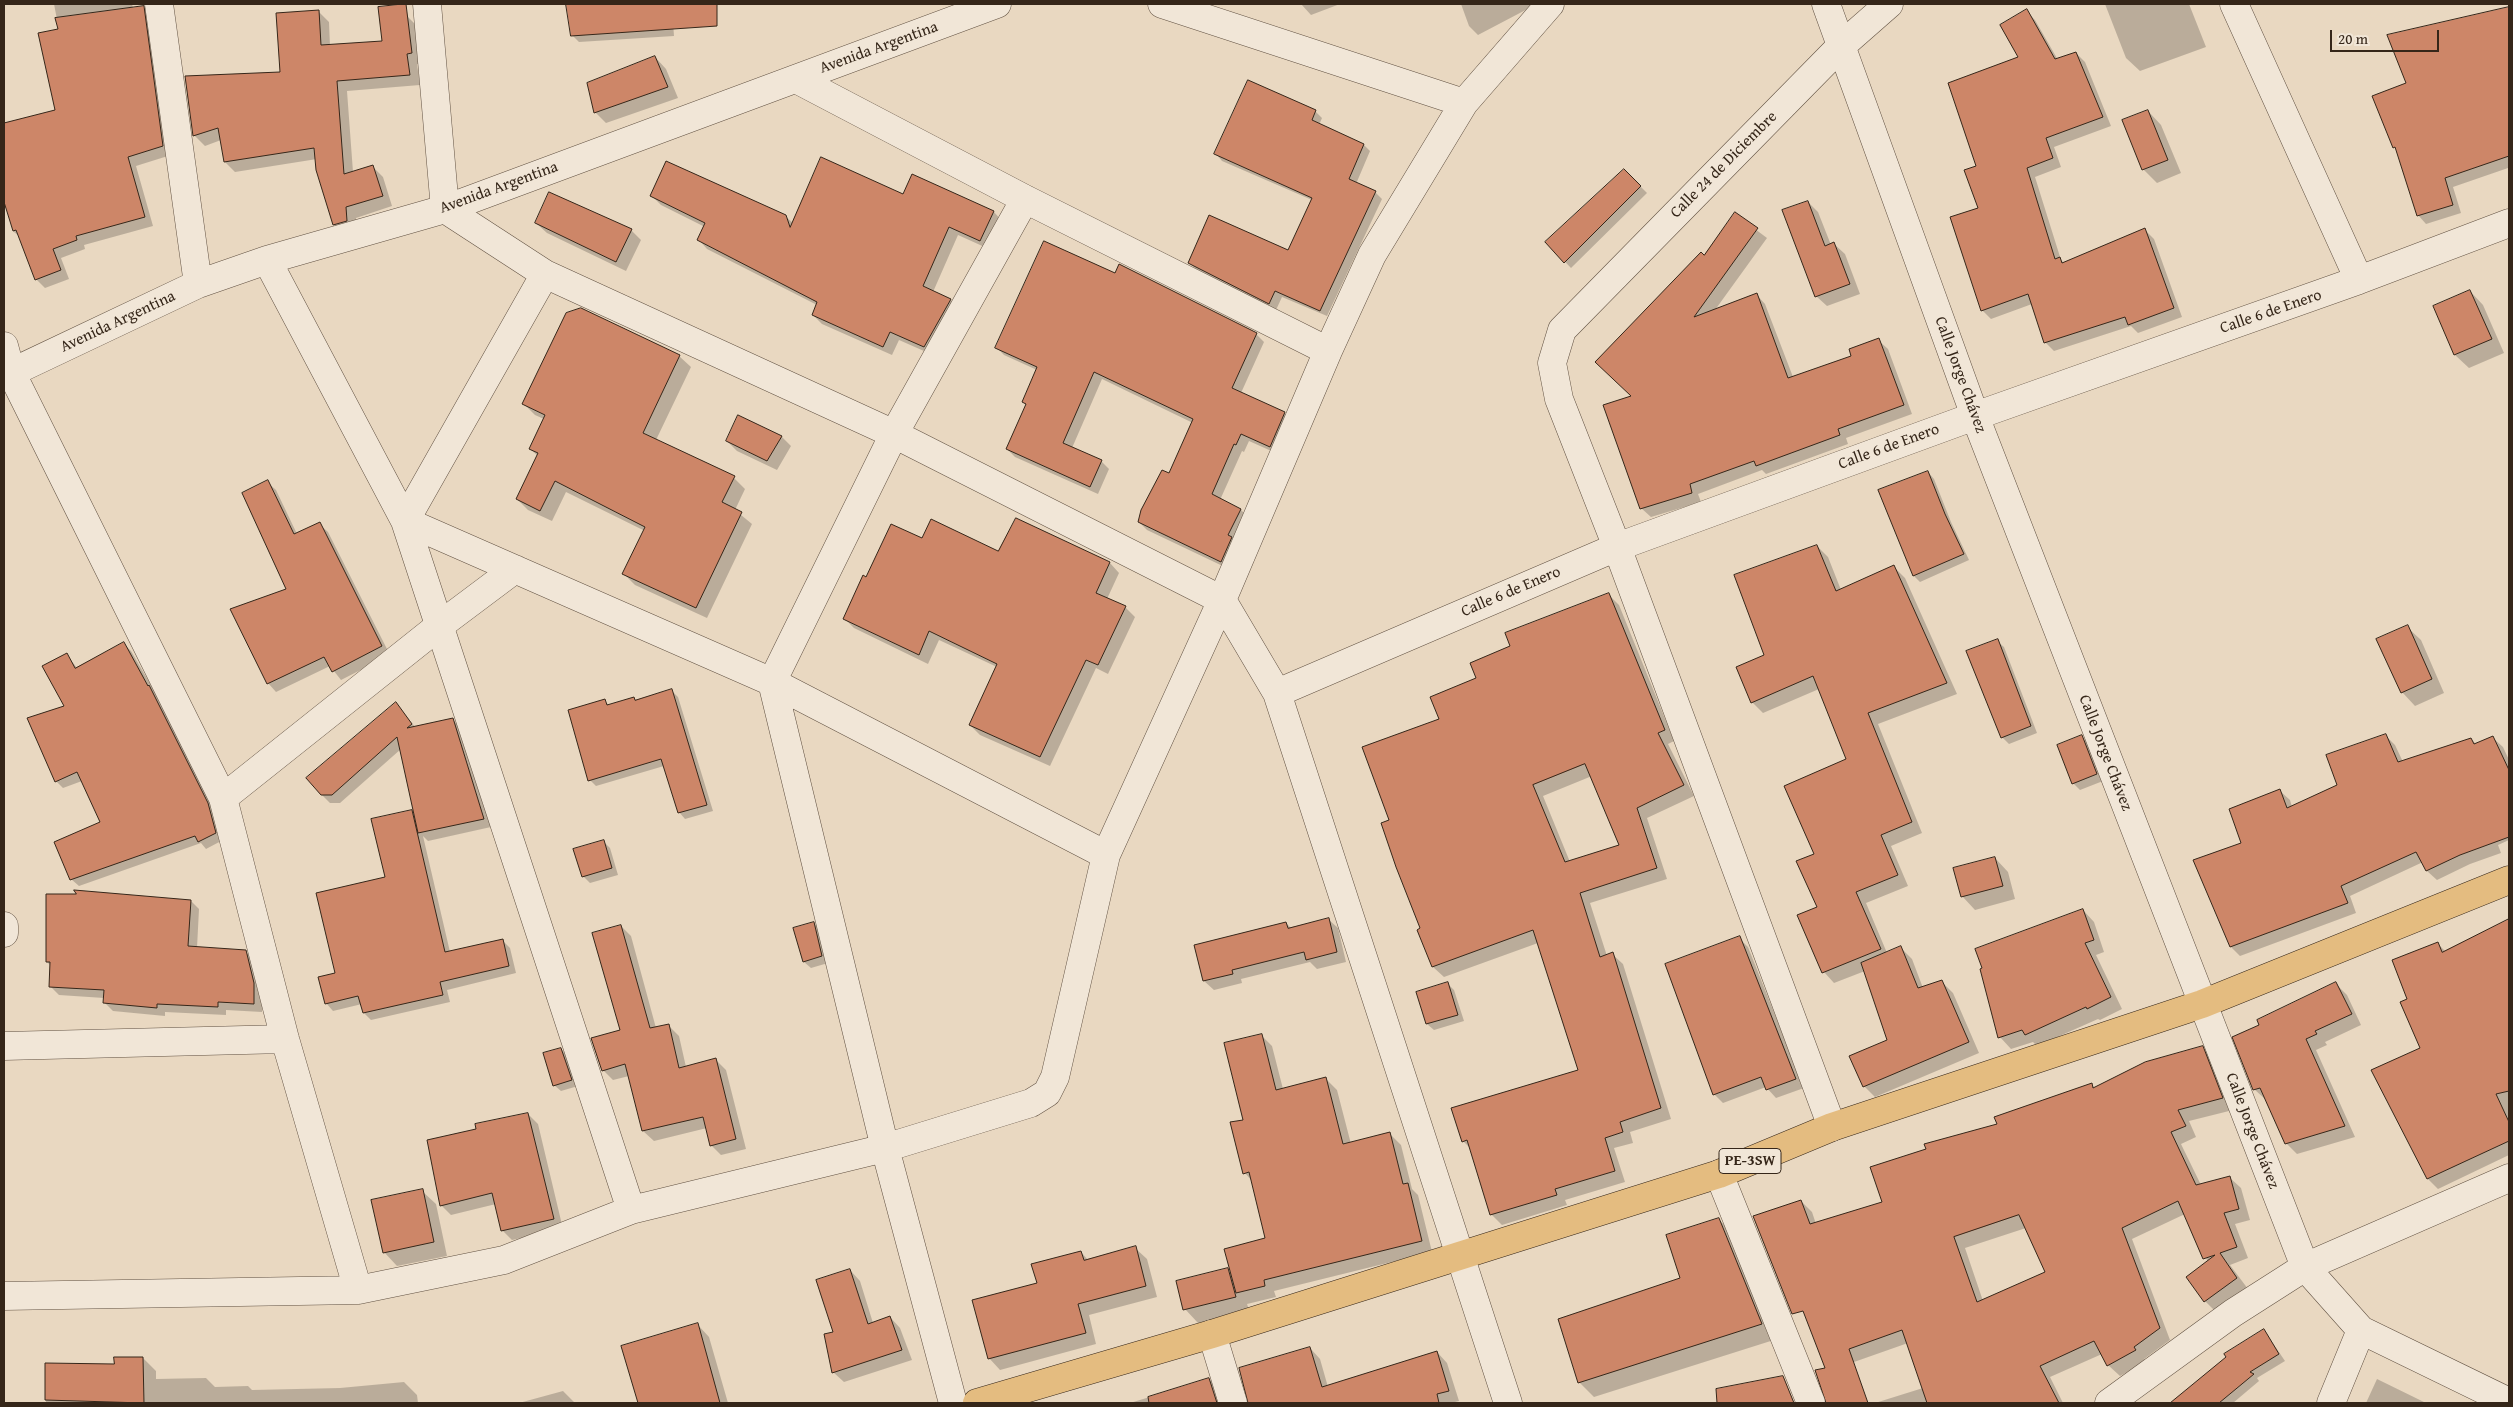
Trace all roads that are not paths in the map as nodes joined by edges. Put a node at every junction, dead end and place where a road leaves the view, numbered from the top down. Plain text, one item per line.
1 (158, 4) edge
2 (427, 4) edge
3 (997, 4) edge
4 (1162, 4) edge
5 (1550, 4) edge
6 (1826, 4) edge
7 (1889, 4) edge
8 (2234, 4) edge
9 (1840, 47) junction
10 (796, 78) junction
11 (1464, 103) junction
12 (1025, 199) junction
13 (445, 209) junction
14 (2509, 223) edge
15 (267, 260) junction
16 (545, 274) junction
17 (2359, 280) junction
18 (198, 284) junction
19 (4, 346) edge
20 (1328, 351) junction
21 (7, 374) edge
22 (1975, 416) junction
23 (894, 434) junction
24 (405, 521) junction
25 (1617, 547) junction
26 (515, 569) junction
27 (1222, 600) junction
28 (439, 626) junction
29 (772, 682) junction
30 (1277, 693) junction
31 (223, 798) junction
32 (1106, 856) junction
33 (2509, 880) edge
34 (4, 926) edge
35 (4, 933) edge
36 (2202, 1004) junction
37 (285, 1038) junction
38 (4, 1046) edge
39 (1832, 1127) junction
40 (886, 1148) junction
41 (1719, 1174) junction
42 (2509, 1178) edge
43 (631, 1210) junction
44 (1462, 1257) junction
45 (2306, 1267) junction
46 (358, 1290) junction
47 (4, 1296) edge
48 (2361, 1330) junction
49 (1212, 1334) junction
50 (2509, 1402) edge
51 (953, 1403) edge
52 (977, 1403) edge
53 (1233, 1403) edge
54 (1508, 1403) edge
55 (1811, 1403) edge
56 (2110, 1403) edge
57 (2331, 1403) edge

1 - 18 street
2 - 13 street
3 - 10 street, Avenida Argentina
4 - 11 street
5 - 11 street
6 - 9 street, Calle Jorge Chávez
7 - 9 street, Calle 24 de Diciembre
8 - 17 street
9 - 22 street, Calle Jorge Chávez
9 - 25 street, Calle 24 de Diciembre
10 - 12 street
10 - 13 street, Avenida Argentina
11 - 20 street
12 - 20 street
12 - 23 street
13 - 15 street, Avenida Argentina
13 - 16 street
14 - 17 street, Calle 6 de Enero
15 - 18 street, Avenida Argentina
15 - 24 street
16 - 23 street
16 - 24 street
17 - 22 street, Calle 6 de Enero
18 - 21 street, Avenida Argentina
19 - 21 street
20 - 27 street
21 - 31 street
22 - 25 street, Calle 6 de Enero
22 - 36 street, Calle Jorge Chávez
23 - 27 street
23 - 29 street
24 - 26 street
24 - 28 street
25 - 30 street, Calle 6 de Enero
25 - 39 street
26 - 28 street
26 - 29 street
27 - 30 street
27 - 32 street
28 - 31 street
28 - 43 street
29 - 32 street
29 - 40 street
30 - 44 street
31 - 37 street
32 - 40 street
33 - 36 main road, PE-3SW
34 - 35 street
36 - 39 main road, PE-3SW
36 - 45 street, Calle Jorge Chávez
37 - 38 street
37 - 46 street
39 - 41 main road, PE-3SW
40 - 43 street
40 - 51 street
41 - 44 main road, PE-3SW
41 - 55 street
42 - 45 street
43 - 46 street
44 - 49 main road, PE-3SW
44 - 54 street
45 - 48 street, Calle Jorge Chávez
45 - 56 street
46 - 47 street
48 - 50 street, Calle Jorge Chávez
48 - 57 street
49 - 52 main road, PE-3SW
49 - 53 street

